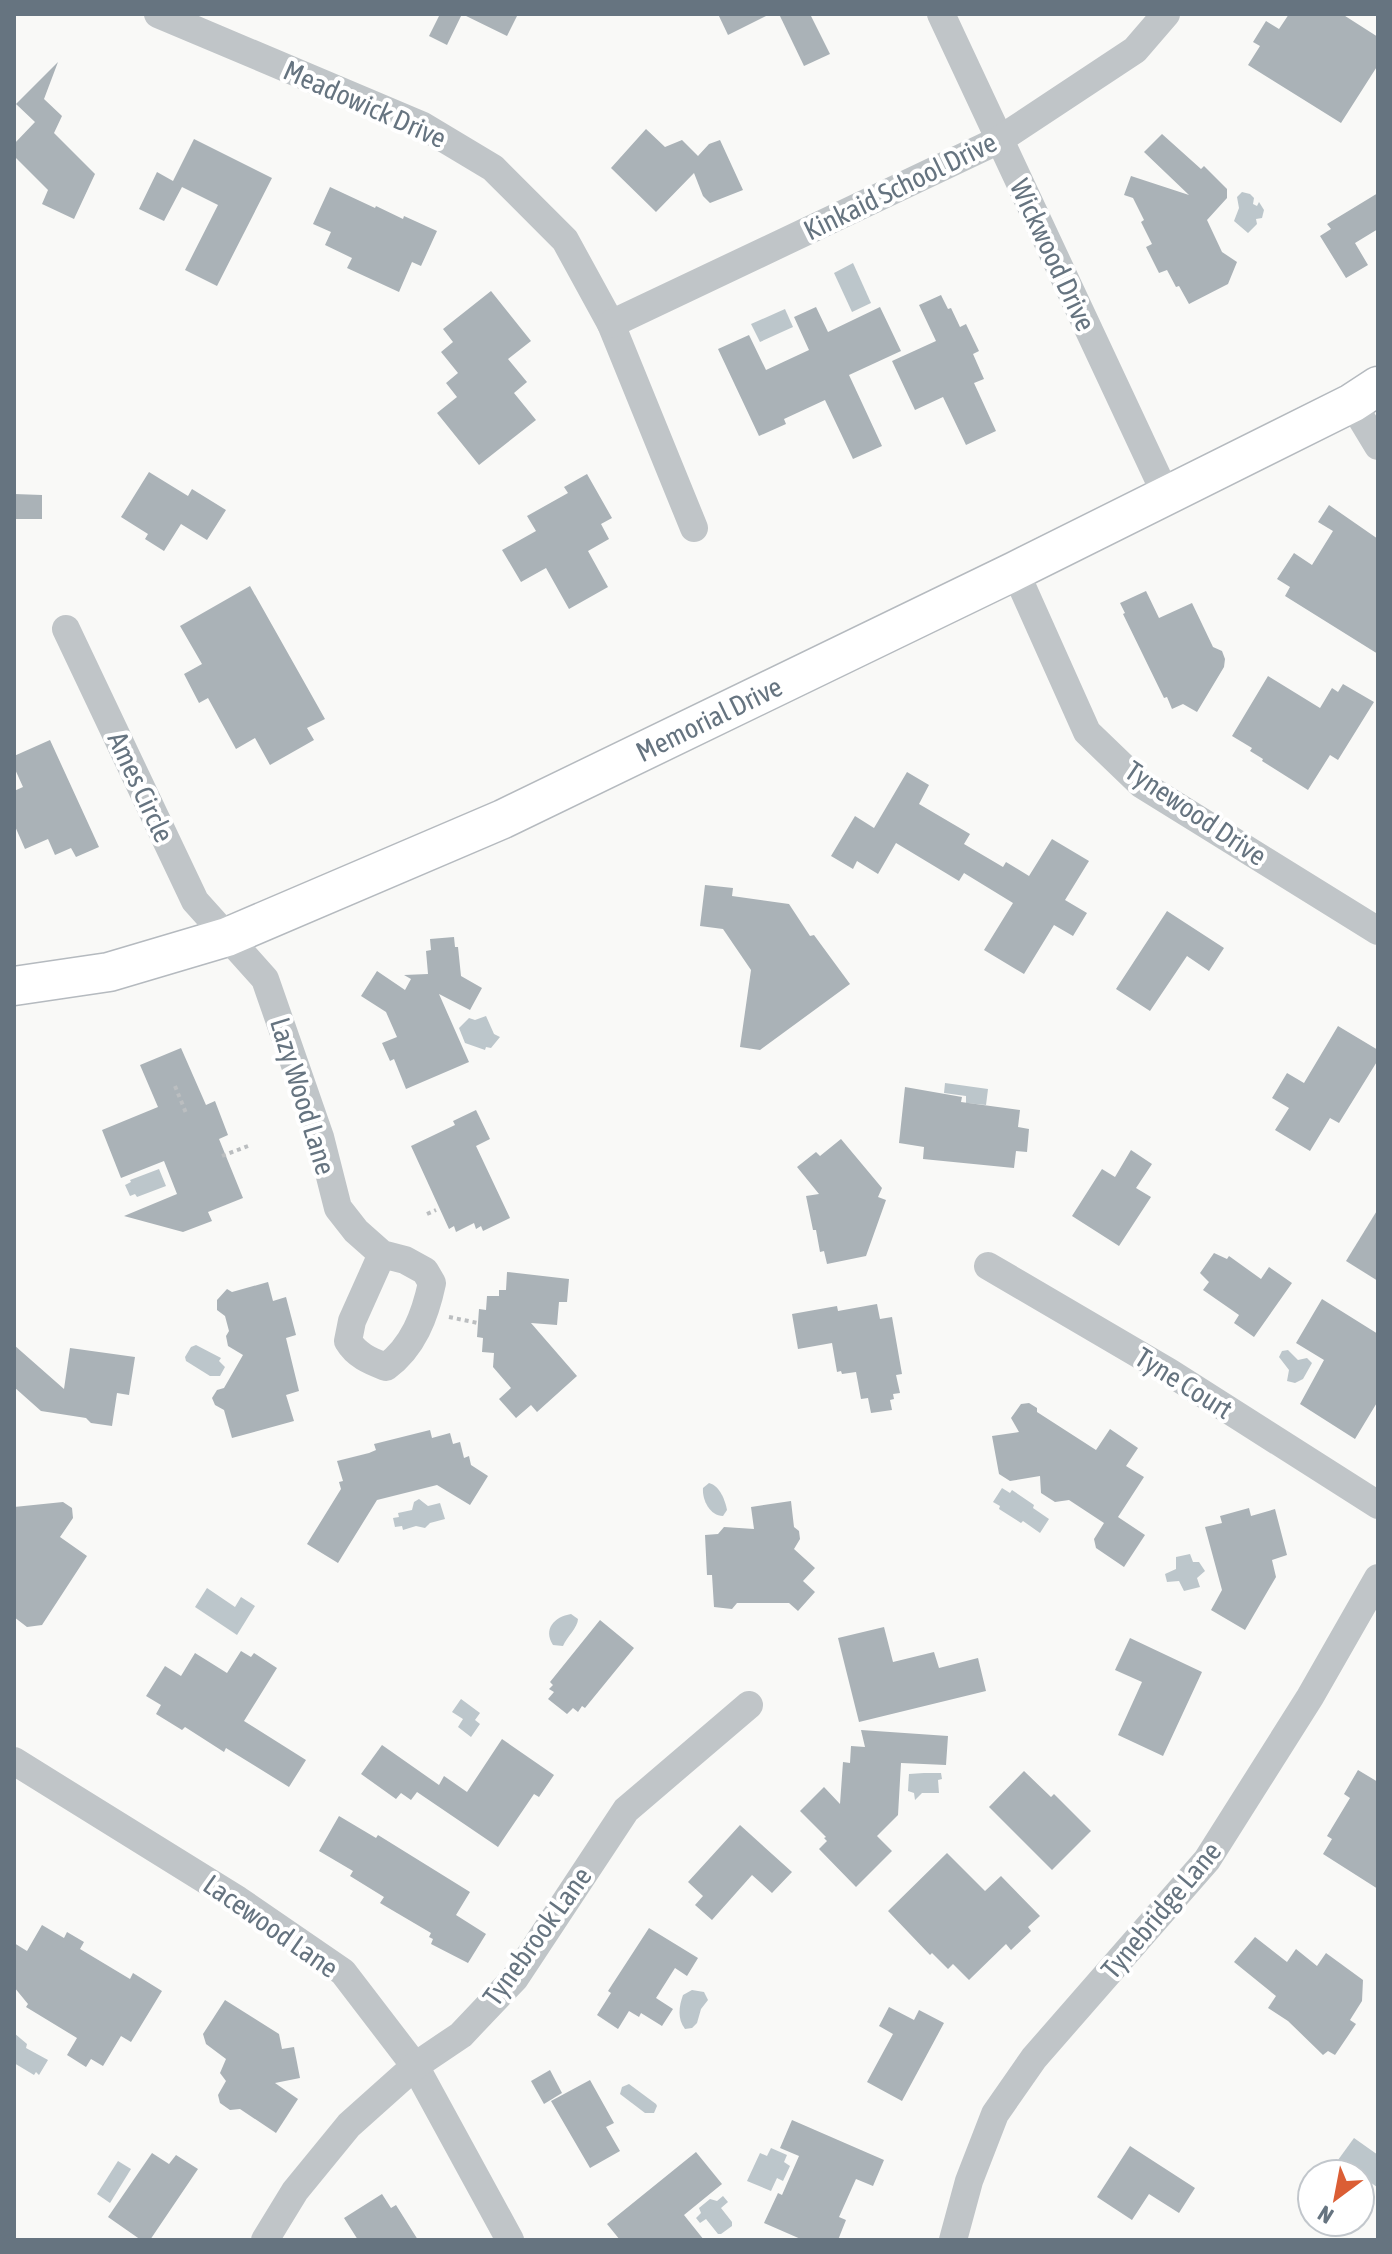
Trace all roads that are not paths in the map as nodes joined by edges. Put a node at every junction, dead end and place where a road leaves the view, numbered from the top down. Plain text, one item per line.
1 (158, 14) edge
2 (941, 14) edge
3 (1166, 14) edge
4 (999, 140) junction
5 (611, 324) junction
6 (1365, 395) edge
7 (1378, 446) edge
8 (1166, 495) junction
9 (694, 528) dead end
10 (1015, 571) junction
11 (66, 629) dead end
12 (1378, 931) edge
13 (227, 937) junction
14 (14, 986) edge
15 (382, 1254) dead end
16 (988, 1266) dead end
17 (1378, 1505) edge
18 (1378, 1578) edge
19 (749, 1705) dead end
20 (14, 1761) edge
21 (415, 2066) junction
22 (265, 2240) edge
23 (510, 2240) edge
24 (953, 2240) edge

1 - 5 street, Meadowick Drive
2 - 4 street, Wickwood Drive
3 - 4 street, Kinkaid School Drive
4 - 5 street, Kinkaid School Drive
4 - 8 street, Wickwood Drive
5 - 9 street, Meadowick Drive
6 - 7 street
6 - 8 street, Memorial Drive
8 - 10 street, Memorial Drive
10 - 12 street, Tynewood Drive
10 - 13 street, Memorial Drive
11 - 13 street, Ames Circle
13 - 14 street, Memorial Drive
13 - 15 street, Lazy Wood Lane
16 - 17 street, Tyne Court
18 - 24 street, Tynebridge Lane
19 - 21 street, Tynebrook Lane
20 - 21 street, Lacewood Lane
21 - 22 street, Tynebrook Lane
21 - 23 street, Lacewood Lane

